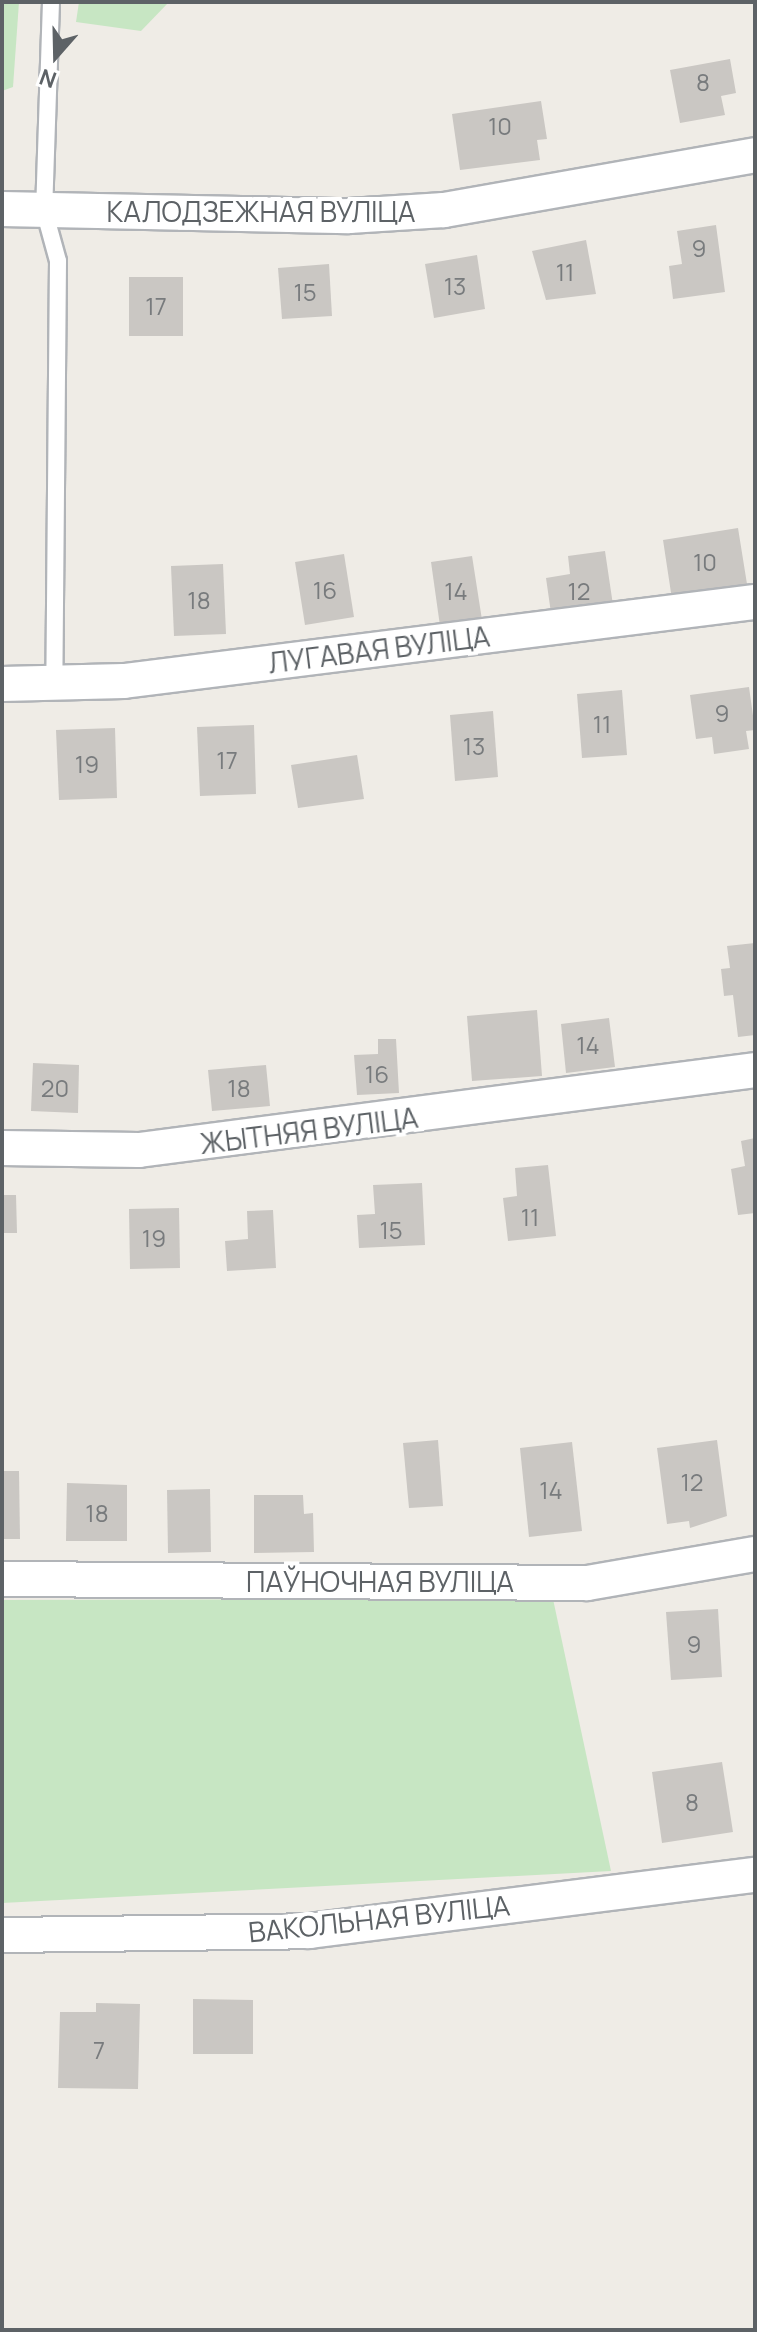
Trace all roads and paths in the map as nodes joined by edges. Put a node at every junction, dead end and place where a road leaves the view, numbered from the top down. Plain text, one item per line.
1 (51, 2) edge
2 (755, 155) edge
3 (2, 209) edge
4 (44, 210) junction
5 (755, 602) edge
6 (2, 684) edge
7 (54, 684) junction
8 (755, 1070) edge
9 (2, 1148) edge
10 (755, 1554) edge
11 (2, 1579) edge
12 (755, 1875) edge
13 (2, 1935) edge

1 - 4 lane
2 - 4 street, КАЛОДЗЕЖНАЯ ВУЛІЦА
3 - 4 street, КАЛОДЗЕЖНАЯ ВУЛІЦА
4 - 7 lane
5 - 7 street, ЛУГАВАЯ ВУЛІЦА
6 - 7 street, ЛУГАВАЯ ВУЛІЦА
8 - 9 street, ЖЫТНЯЯ ВУЛІЦА
10 - 11 street, ПАЎНОЧНАЯ ВУЛІЦА
12 - 13 street, ВАКОЛЬНАЯ ВУЛІЦА

